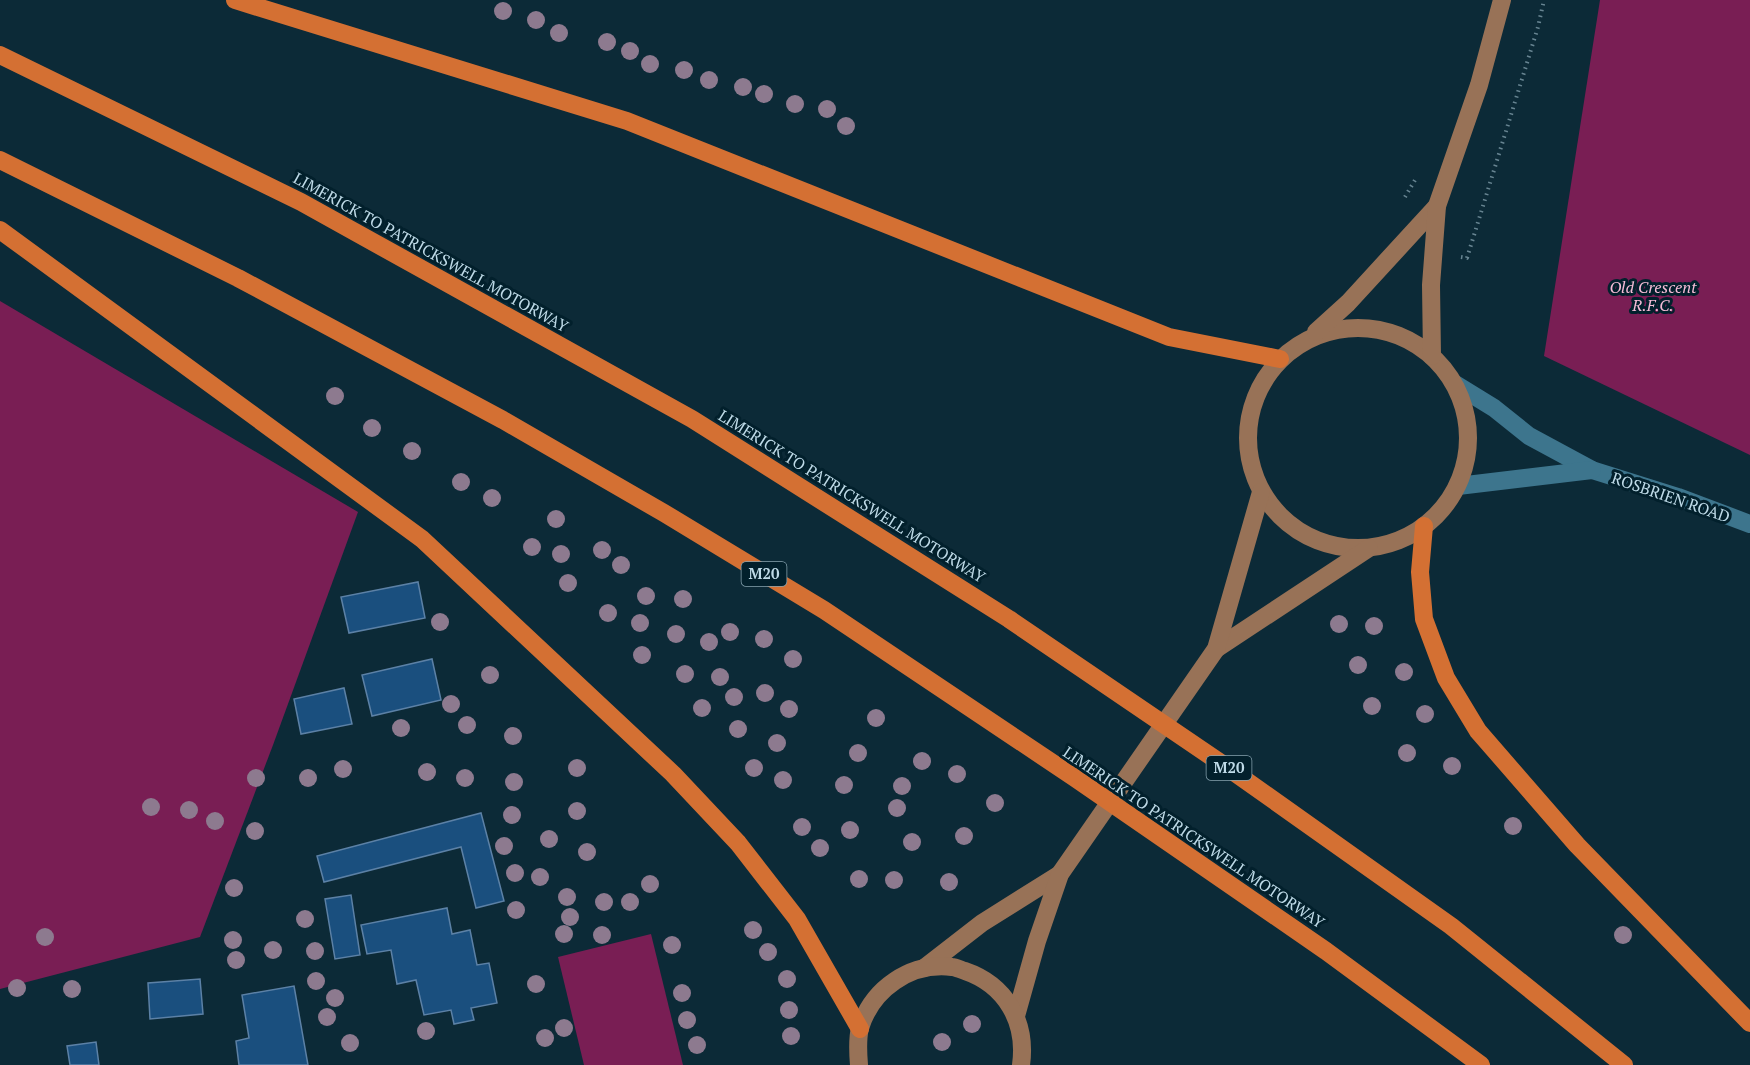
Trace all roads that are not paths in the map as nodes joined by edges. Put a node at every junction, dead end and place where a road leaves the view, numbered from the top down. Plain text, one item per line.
1 (236, 0) edge
2 (1502, 0) edge
3 (0, 55) edge
4 (0, 160) edge
5 (1437, 206) junction
6 (0, 230) edge
7 (1310, 337) junction
8 (1432, 356) junction
9 (1280, 358) junction
10 (1455, 384) junction
11 (1592, 470) junction
12 (1458, 486) junction
13 (1261, 492) junction
14 (1750, 524) edge
15 (1425, 526) junction
16 (1369, 548) junction
17 (1216, 649) junction
18 (1060, 874) junction
19 (924, 968) junction
20 (1016, 1016) junction
21 (1750, 1023) edge
22 (860, 1029) junction
23 (859, 1065) edge
24 (1021, 1065) edge
25 (1481, 1065) edge
26 (1624, 1065) edge

1 - 9 highway
2 - 5 main road
3 - 26 highway, LIMERICK TO PATRICKSWELL MOTORWAY / M20
4 - 25 highway, LIMERICK TO PATRICKSWELL MOTORWAY / M20
5 - 7 main road
5 - 8 main road
6 - 22 highway
7 - 8 main road
7 - 9 main road
8 - 10 main road
9 - 13 main road
10 - 11 street, ROSBRIEN ROAD
10 - 12 main road
11 - 12 street, ROSBRIEN ROAD
11 - 14 street, ROSBRIEN ROAD
12 - 15 main road
13 - 16 main road
13 - 17 main road
15 - 16 main road
15 - 21 highway
16 - 17 main road
17 - 18 main road
18 - 19 main road
18 - 20 main road
19 - 20 main road
19 - 22 main road
20 - 24 main road
22 - 23 main road

